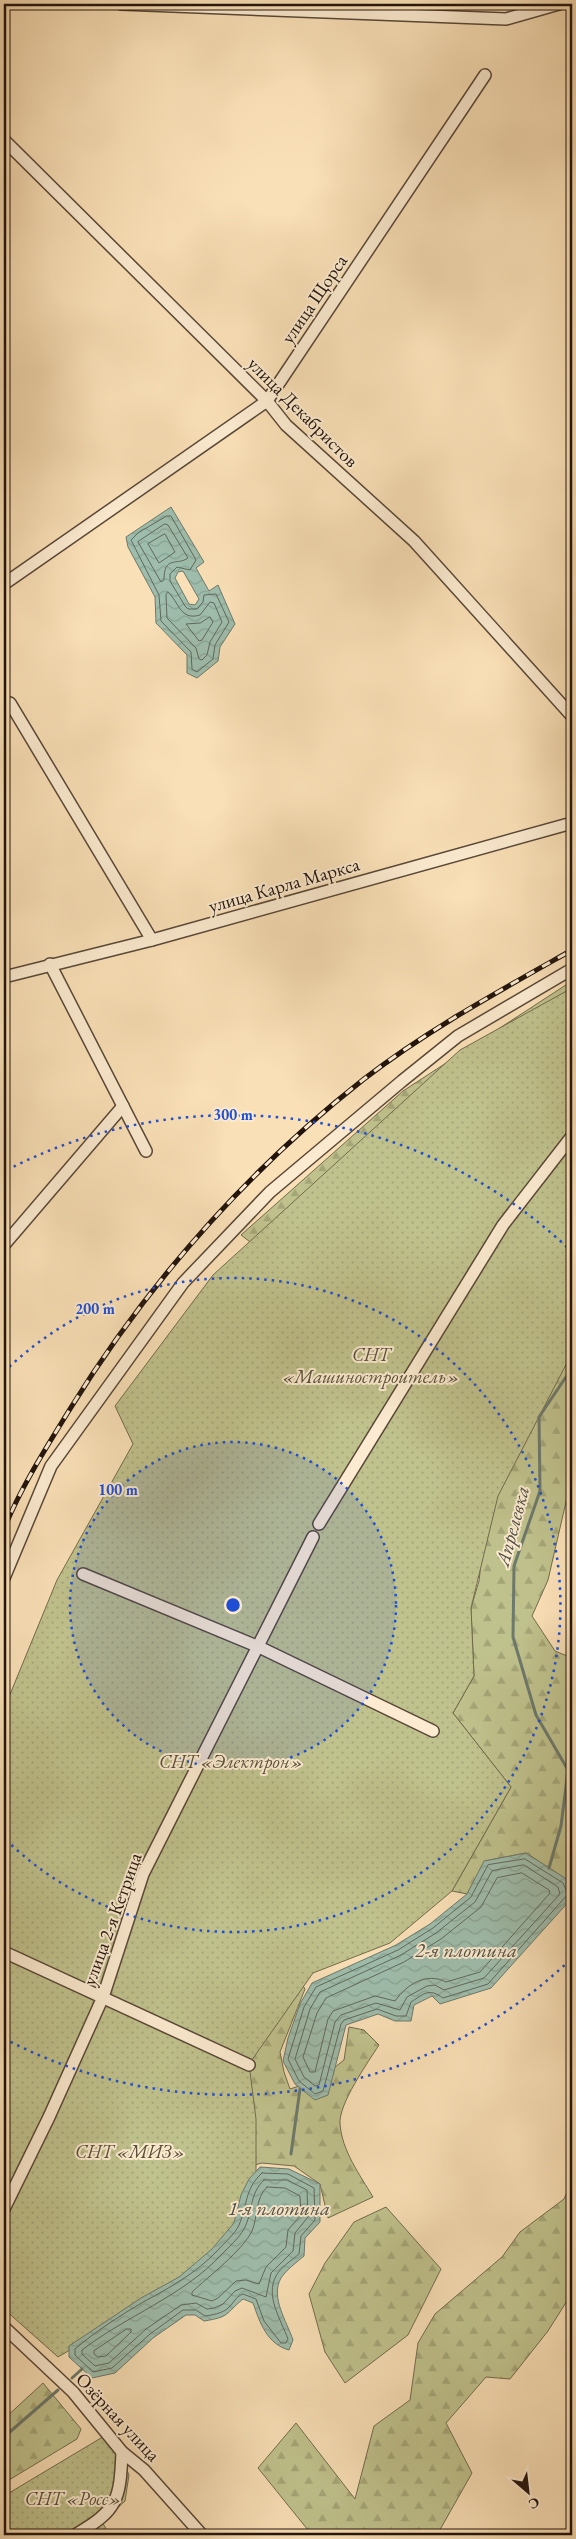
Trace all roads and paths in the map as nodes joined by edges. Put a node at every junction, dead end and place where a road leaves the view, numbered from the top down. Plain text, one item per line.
1 (121, 4) edge
2 (559, 4) edge
3 (484, 74) dead end
4 (4, 140) edge
5 (267, 401) junction
6 (4, 584) edge
7 (10, 703) dead end
8 (572, 716) edge
9 (572, 822) edge
10 (152, 940) junction
11 (50, 964) junction
12 (572, 969) edge
13 (4, 977) edge
14 (123, 1106) junction
15 (572, 1136) edge
16 (146, 1151) dead end
17 (4, 1246) edge
18 (319, 1524) dead end
19 (313, 1538) dead end
20 (83, 1574) dead end
21 (4, 1578) edge
22 (259, 1647) junction
23 (433, 1731) dead end
24 (4, 1952) edge
25 (103, 1997) junction
26 (249, 2064) dead end
27 (4, 2208) edge
28 (4, 2327) edge
29 (122, 2452) junction
30 (75, 2535) edge
31 (202, 2535) edge

1 - 2 street
3 - 5 street, улица Щорса
4 - 5 street, улица Декабристов
5 - 6 street, улица Щорса
5 - 8 street, улица Декабристов
7 - 10 street
9 - 10 street, улица Карла Маркса
10 - 11 street, улица Карла Маркса
11 - 13 street, улица Карла Маркса
11 - 14 street
12 - 21 street
14 - 16 street
14 - 17 street
15 - 18 street
19 - 22 street, улица 2-я Кетрица
20 - 22 street
22 - 23 street
22 - 25 street, улица 2-я Кетрица
24 - 25 street
25 - 26 street
25 - 27 street, улица 2-я Кетрица
28 - 29 street, Озёрная улица
29 - 30 street
29 - 31 street, Озёрная улица

